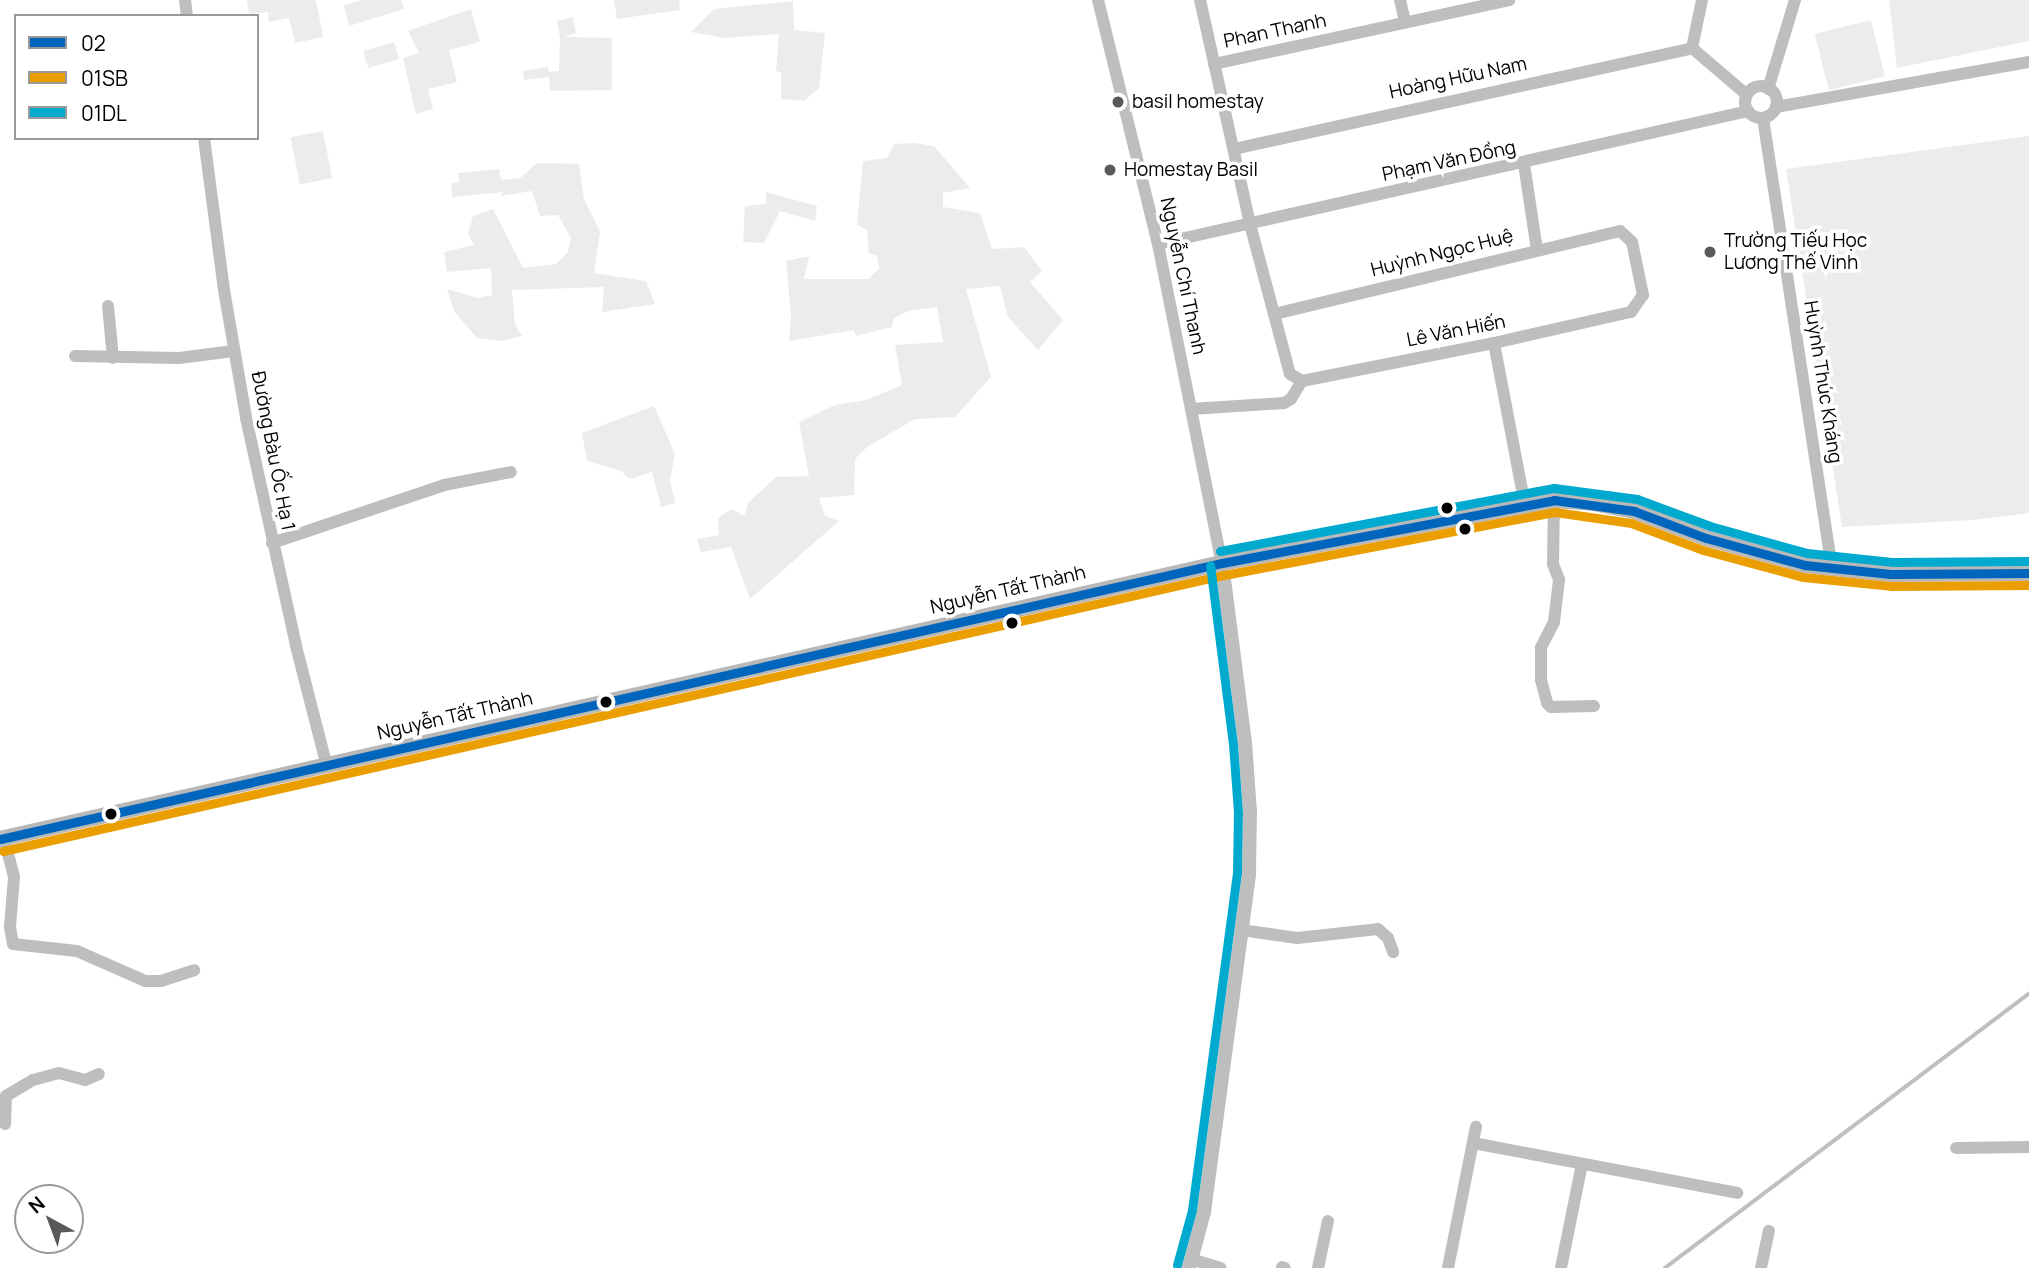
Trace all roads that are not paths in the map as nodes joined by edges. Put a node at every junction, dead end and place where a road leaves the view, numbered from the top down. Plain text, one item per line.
1 (1098, 0) edge
2 (1200, 0) edge
3 (1400, 0) edge
4 (1509, 0) edge
5 (1702, 0) edge
6 (1795, 0) edge
7 (1405, 22) junction
8 (1692, 48) junction
9 (2029, 62) edge
10 (1214, 64) junction
11 (1768, 89) junction
12 (1747, 95) junction
13 (1776, 107) junction
14 (1748, 111) junction
15 (1763, 118) junction
16 (204, 140) edge
17 (1234, 149) junction
18 (1524, 164) junction
19 (1250, 224) junction
20 (1158, 244) junction
21 (1537, 250) junction
22 (108, 306) dead end
23 (1631, 312) joint
24 (1274, 314) junction
25 (1494, 344) junction
26 (234, 351) junction
27 (75, 356) dead end
28 (113, 358) junction
29 (1302, 381) junction
30 (1191, 409) junction
31 (511, 472) dead end
32 (1554, 500) junction
33 (1525, 505) junction
34 (272, 544) junction
35 (1222, 563) junction
36 (1832, 569) junction
37 (2029, 573) edge
38 (1594, 706) dead end
39 (327, 767) junction
40 (2, 839) edge
41 (1241, 930) junction
42 (1393, 952) dead end
43 (194, 970) dead end
44 (99, 1074) dead end
45 (5, 1124) dead end
46 (1476, 1127) dead end
47 (1473, 1143) junction
48 (2029, 1147) edge
49 (1955, 1148) dead end
50 (1582, 1164) junction
51 (1737, 1193) dead end
52 (1328, 1221) dead end
53 (1769, 1231) dead end
54 (1190, 1264) edge
55 (1221, 1268) edge
56 (1318, 1268) edge
57 (1448, 1268) edge
58 (1561, 1268) edge
59 (1761, 1268) edge

1 - 20 street, Nguyễn Chí Thanh
2 - 10 street
3 - 7 street
4 - 7 street, Phan Thanh
5 - 8 street
6 - 11 street
7 - 10 street, Phan Thanh
8 - 12 street
8 - 17 street, Hoàng Hữu Nam
9 - 13 street
10 - 17 street
11 - 12 street
11 - 13 street
12 - 14 street
13 - 15 street
14 - 15 street
14 - 18 street, Phạm Văn Đồng
15 - 36 street, Huỳnh Thúc Kháng
16 - 26 street, Đường Bàu Ốc Hạ 1
17 - 19 street
18 - 19 street, Phạm Văn Đồng
18 - 21 street
19 - 20 street, Phạm Văn Đồng
19 - 24 street
20 - 30 street, Nguyễn Chí Thanh
21 - 23 street, Huỳnh Ngọc Huệ
21 - 24 street, Huỳnh Ngọc Huệ
22 - 28 street
23 - 25 street, Lê Văn Hiến
24 - 29 street
25 - 29 street, Lê Văn Hiến
25 - 33 street
26 - 28 street
26 - 34 street, Đường Bàu Ốc Hạ 1
27 - 28 street
29 - 30 street
30 - 35 street, Nguyễn Chí Thanh
31 - 34 street
32 - 33 main road, Nguyễn Tất Thành
32 - 36 main road, Nguyễn Tất Thành
32 - 38 street
33 - 35 main road, Nguyễn Tất Thành
34 - 39 street, Đường Bàu Ốc Hạ 1
35 - 39 main road, Nguyễn Tất Thành
35 - 41 street
36 - 37 main road, Nguyễn Tất Thành
39 - 40 main road, Nguyễn Tất Thành
40 - 43 street
41 - 42 street
41 - 54 street
44 - 45 street
46 - 47 street
47 - 50 street
47 - 57 street
48 - 49 street
50 - 51 street
50 - 58 street
52 - 56 street
53 - 59 street
54 - 55 street

